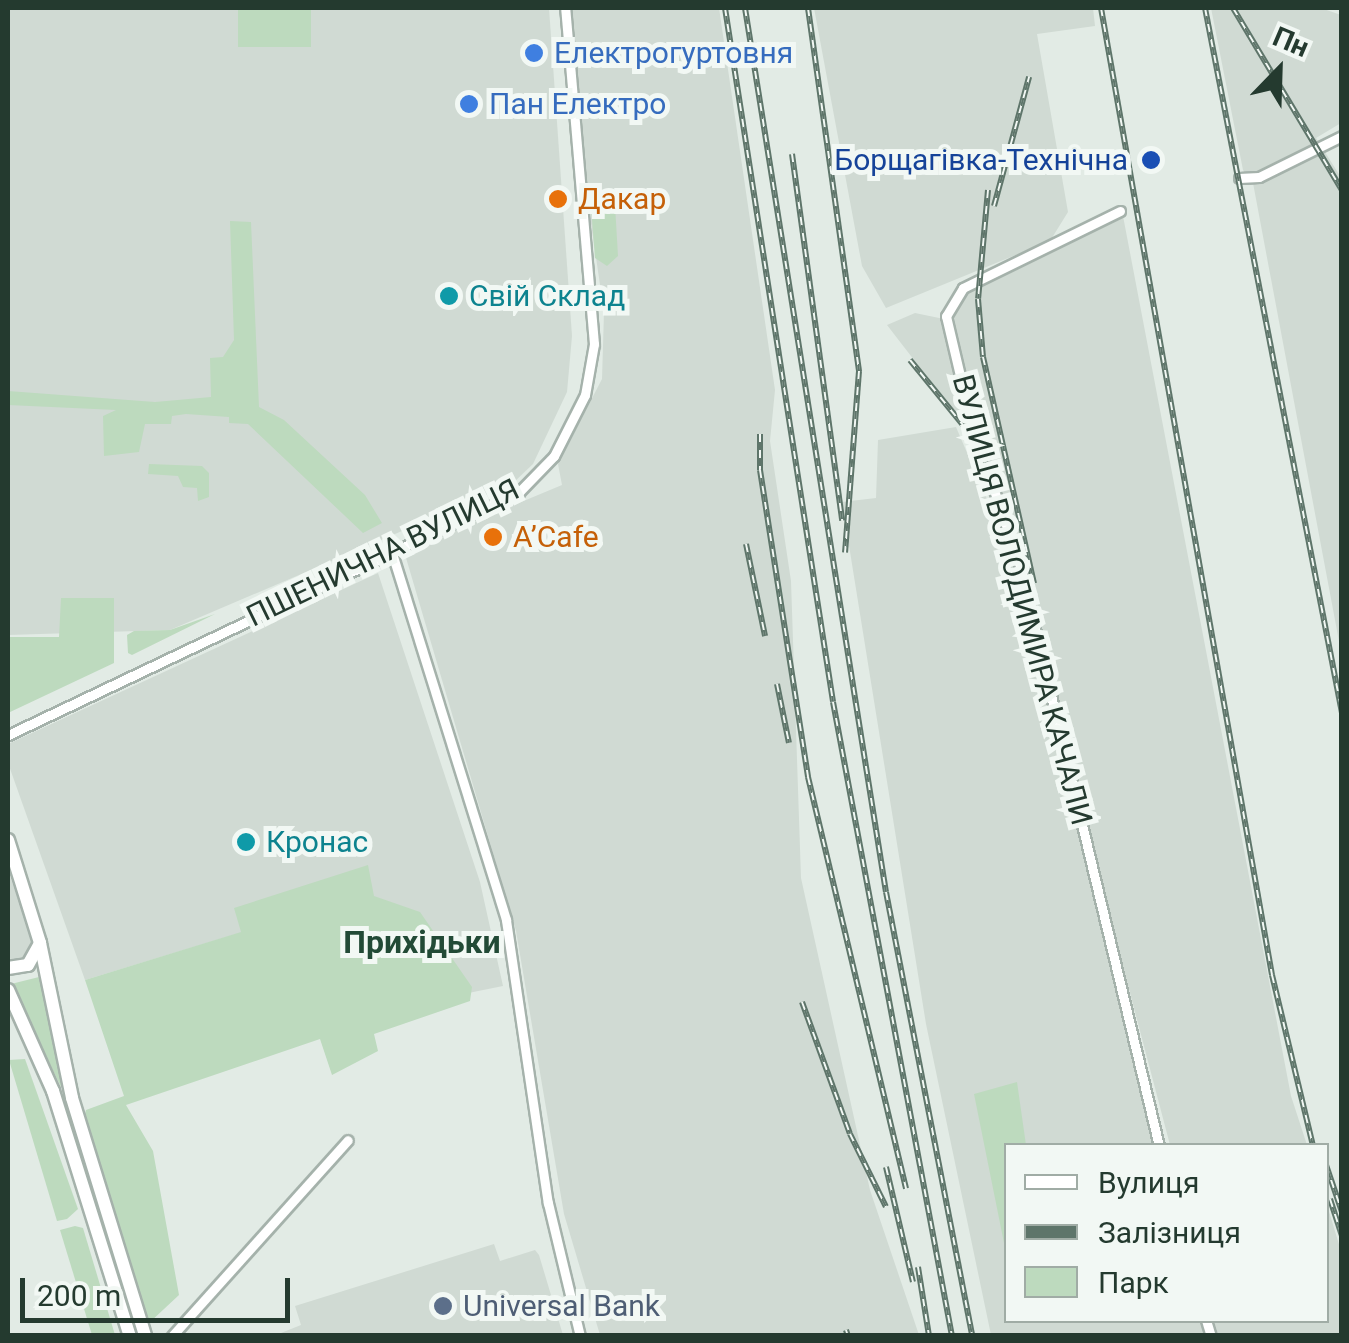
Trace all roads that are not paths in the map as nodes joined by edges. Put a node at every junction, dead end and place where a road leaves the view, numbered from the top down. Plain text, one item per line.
1 (565, 8) edge
2 (1342, 136) edge
3 (1239, 178) dead end
4 (1120, 211) dead end
5 (392, 550) junction
6 (8, 735) edge
7 (8, 840) edge
8 (40, 943) junction
9 (8, 968) edge
10 (8, 990) edge
11 (348, 1140) dead end
12 (1158, 1143) edge
13 (130, 1336) edge
14 (145, 1336) edge
15 (172, 1336) edge
16 (580, 1336) edge

1 - 5 street, ПШЕНИЧНА ВУЛИЦЯ
2 - 3 street
4 - 12 street, ВУЛИЦЯ ВОЛОДИМИРА КАЧАЛИ
5 - 6 street, ПШЕНИЧНА ВУЛИЦЯ
5 - 16 street
7 - 8 main road
8 - 9 main road
8 - 14 main road
10 - 13 main road
11 - 15 street

